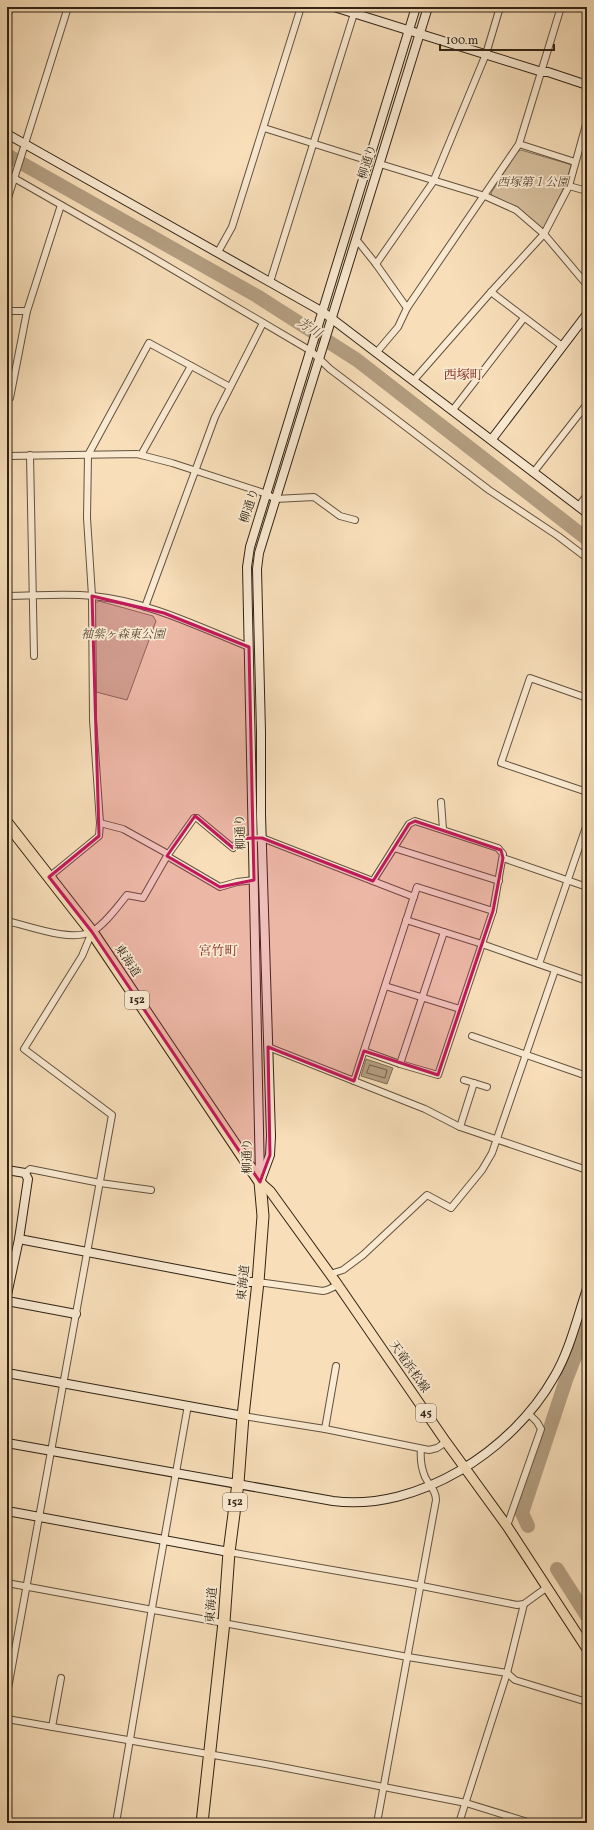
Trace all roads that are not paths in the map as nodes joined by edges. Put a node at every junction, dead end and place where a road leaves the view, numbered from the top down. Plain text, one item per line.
1 (10, 7) edge
2 (68, 7) edge
3 (301, 7) edge
4 (334, 7) edge
5 (416, 7) edge
6 (428, 7) edge
7 (500, 7) edge
8 (562, 7) edge
9 (355, 10) edge
10 (7, 18) edge
11 (409, 30) junction
12 (420, 33) junction
13 (486, 54) junction
14 (542, 72) junction
15 (587, 85) edge
16 (587, 121) edge
17 (264, 128) junction
18 (7, 134) edge
19 (314, 144) junction
20 (519, 144) junction
21 (24, 146) junction
22 (369, 161) junction
23 (575, 162) junction
24 (380, 164) junction
25 (7, 174) edge
26 (14, 176) junction
27 (433, 182) junction
28 (569, 186) junction
29 (587, 191) edge
30 (485, 196) junction
31 (7, 201) edge
32 (61, 205) junction
33 (544, 234) junction
34 (356, 239) junction
35 (218, 252) junction
36 (376, 264) junction
37 (270, 282) junction
38 (587, 285) edge
39 (491, 292) junction
40 (407, 308) junction
41 (7, 311) edge
42 (27, 311) junction
43 (587, 314) edge
44 (323, 315) junction
45 (524, 318) junction
46 (330, 320) junction
47 (263, 323) junction
48 (562, 346) junction
49 (311, 350) junction
50 (376, 354) junction
51 (319, 357) junction
52 (191, 366) junction
53 (413, 381) junction
54 (230, 387) junction
55 (7, 399) edge
56 (587, 404) edge
57 (452, 411) junction
58 (492, 439) junction
59 (30, 455) junction
60 (88, 455) junction
61 (141, 455) junction
62 (7, 456) edge
63 (195, 470) junction
64 (533, 473) junction
65 (267, 494) junction
66 (587, 496) edge
67 (275, 499) junction
68 (578, 506) junction
69 (587, 513) edge
70 (355, 520) dead end
71 (587, 558) edge
72 (7, 596) edge
73 (34, 596) junction
74 (92, 596) junction
75 (145, 607) junction
76 (249, 647) junction
77 (34, 656) dead end
78 (587, 698) edge
79 (587, 792) edge
80 (441, 802) dead end
81 (100, 823) junction
82 (7, 824) edge
83 (587, 824) edge
84 (443, 829) junction
85 (253, 838) junction
86 (262, 838) junction
87 (394, 848) junction
88 (168, 855) junction
89 (503, 858) junction
90 (49, 877) junction
91 (254, 880) junction
92 (568, 880) junction
93 (373, 881) junction
94 (499, 881) junction
95 (587, 887) edge
96 (414, 897) junction
97 (493, 911) junction
98 (406, 920) junction
99 (7, 921) edge
100 (92, 932) junction
101 (444, 932) junction
102 (482, 944) junction
103 (539, 964) junction
104 (555, 970) junction
105 (587, 981) edge
106 (385, 986) junction
107 (422, 997) junction
108 (460, 1010) junction
109 (472, 1036) dead end
110 (268, 1047) junction
111 (364, 1051) junction
112 (525, 1055) junction
113 (400, 1064) junction
114 (587, 1076) edge
115 (464, 1080) dead end
116 (354, 1081) junction
117 (474, 1083) junction
118 (487, 1087) dead end
119 (460, 1127) junction
120 (496, 1139) junction
121 (7, 1170) edge
122 (587, 1170) edge
123 (25, 1173) junction
124 (260, 1182) junction
125 (100, 1183) junction
126 (151, 1190) dead end
127 (19, 1239) junction
128 (87, 1252) junction
129 (330, 1274) junction
130 (258, 1282) junction
131 (338, 1285) junction
132 (587, 1289) edge
133 (7, 1295) edge
134 (7, 1301) edge
135 (76, 1314) junction
136 (336, 1366) dead end
137 (7, 1374) edge
138 (64, 1384) junction
139 (188, 1405) junction
140 (528, 1413) junction
141 (243, 1416) junction
142 (325, 1429) junction
143 (446, 1442) junction
144 (7, 1443) edge
145 (421, 1449) junction
146 (51, 1450) junction
147 (464, 1467) junction
148 (177, 1473) junction
149 (238, 1483) junction
150 (431, 1486) junction
151 (7, 1511) edge
152 (40, 1517) junction
153 (507, 1526) junction
154 (164, 1539) junction
155 (229, 1552) junction
156 (7, 1583) edge
157 (27, 1586) junction
158 (419, 1586) junction
159 (546, 1588) junction
160 (524, 1604) junction
161 (152, 1608) junction
162 (224, 1622) junction
163 (586, 1645) edge
164 (408, 1656) junction
165 (507, 1673) junction
166 (61, 1678) dead end
167 (7, 1694) edge
168 (587, 1702) edge
169 (7, 1719) edge
170 (52, 1727) junction
171 (130, 1741) junction
172 (209, 1754) junction
173 (383, 1788) junction
174 (466, 1803) junction
175 (116, 1823) edge
176 (205, 1823) edge
177 (377, 1823) edge
178 (459, 1823) edge
179 (531, 1823) edge

1 - 10 street
2 - 21 street
3 - 17 street
4 - 9 street
5 - 11 street, 柳通り
6 - 12 street, 柳通り
7 - 13 street
8 - 14 street
9 - 11 street
9 - 19 street
11 - 12 street
11 - 22 street, 柳通り
12 - 13 street
12 - 24 street, 柳通り
13 - 14 street
13 - 27 street
14 - 15 street
14 - 20 street
16 - 23 street
17 - 19 street
17 - 35 street
18 - 21 street
19 - 22 street
19 - 37 street
20 - 23 street
20 - 30 street
21 - 26 street
21 - 35 street
22 - 44 street, 柳通り
23 - 28 street
24 - 27 street
24 - 34 street, 柳通り
25 - 26 street
26 - 31 street
26 - 32 street
27 - 30 street
27 - 36 street
28 - 29 street
28 - 33 street
30 - 33 street
30 - 40 street
32 - 42 street
32 - 47 street
33 - 38 street
33 - 39 street
34 - 36 street
34 - 46 street, 柳通り
35 - 37 street
36 - 40 street
37 - 44 street
39 - 45 street
39 - 53 street
40 - 50 street
41 - 42 street
42 - 55 street
43 - 48 street
44 - 46 street
44 - 49 street, 柳通り
45 - 48 street
45 - 57 street
46 - 50 street
46 - 51 street, 柳通り
47 - 49 street
47 - 54 street
48 - 58 street
49 - 51 street
49 - 65 street, 柳通り
50 - 53 street
51 - 67 street, 柳通り
51 - 71 street
52 - 54 street
52 - 60 street
52 - 61 street
53 - 57 street
54 - 63 street
56 - 64 street
57 - 58 street
58 - 64 street
59 - 60 street
59 - 62 street
59 - 73 street
60 - 61 street
60 - 74 street
61 - 63 street
63 - 65 street
63 - 75 street
64 - 68 street
65 - 67 street
65 - 76 street, 柳通り
66 - 68 street
67 - 70 street
67 - 86 street, 柳通り
68 - 69 street
72 - 73 street
73 - 74 street
73 - 77 street
74 - 75 street
74 - 81 street
75 - 76 street
76 - 85 street, 柳通り
78 - 79 street
80 - 84 street
81 - 88 street
81 - 90 street
82 - 90 highway, 東海道 / 152
83 - 92 street
84 - 87 street
84 - 89 street
85 - 86 street
85 - 88 street
85 - 91 street, 柳通り
86 - 93 street
86 - 110 street, 柳通り
87 - 93 street
87 - 94 street
88 - 91 street
88 - 100 street
89 - 92 street
89 - 94 street
90 - 100 highway, 東海道 / 152
91 - 124 street, 柳通り
92 - 95 street
92 - 103 street
93 - 96 street
94 - 97 street
96 - 97 street
96 - 98 street
97 - 102 street
98 - 101 street
98 - 106 street
99 - 100 street
100 - 124 highway, 東海道 / 152
100 - 125 street
101 - 102 street
101 - 107 street
102 - 103 street
102 - 108 street
103 - 104 street
104 - 105 street
104 - 112 street
106 - 107 street
106 - 111 street
107 - 108 street
107 - 113 street
108 - 113 street
109 - 112 street
110 - 116 street
110 - 124 street, 柳通り
111 - 113 street
111 - 116 street
112 - 114 street
112 - 120 street
115 - 117 street
116 - 119 street
117 - 118 street
117 - 119 street
119 - 120 street
120 - 122 street
120 - 129 street
121 - 123 street
123 - 125 street
123 - 127 street
124 - 129 main road, 天竜浜松線 / 45
124 - 130 highway, 東海道 / 152
125 - 126 street
125 - 128 street
127 - 128 street
127 - 133 street
128 - 130 street
128 - 135 street
129 - 131 main road, 天竜浜松線 / 45
130 - 131 street
130 - 141 highway, 東海道 / 152
131 - 143 main road, 天竜浜松線 / 45
132 - 140 street
134 - 135 street
135 - 138 street
136 - 142 street
137 - 138 street
138 - 139 street
138 - 146 street
139 - 141 street
139 - 148 street
140 - 147 street
140 - 153 street
141 - 142 street
141 - 149 highway, 東海道 / 152
142 - 145 street
143 - 145 street
143 - 147 main road, 天竜浜松線 / 45
144 - 146 street
145 - 150 street
146 - 148 street
146 - 152 street
147 - 150 street
147 - 153 main road, 天竜浜松線 / 45
148 - 149 street
148 - 154 street
149 - 150 street
149 - 155 highway, 東海道 / 152
150 - 158 street
151 - 152 street
152 - 154 street
152 - 157 street
153 - 159 main road, 天竜浜松線 / 45
154 - 155 street
154 - 161 street
155 - 158 street
155 - 162 highway, 東海道 / 152
156 - 157 street
157 - 161 street
157 - 167 street
158 - 160 street
158 - 164 street
159 - 160 street
159 - 163 main road, 天竜浜松線 / 45
160 - 165 street
161 - 162 street
161 - 171 street
162 - 164 street
162 - 172 highway, 東海道 / 152
164 - 165 street
164 - 173 street
165 - 168 street
165 - 174 street
166 - 170 street
169 - 170 street
170 - 171 street
171 - 172 street
171 - 175 street
172 - 173 street
172 - 176 highway, 東海道 / 152
173 - 174 street
173 - 177 street
174 - 178 street
174 - 179 street

